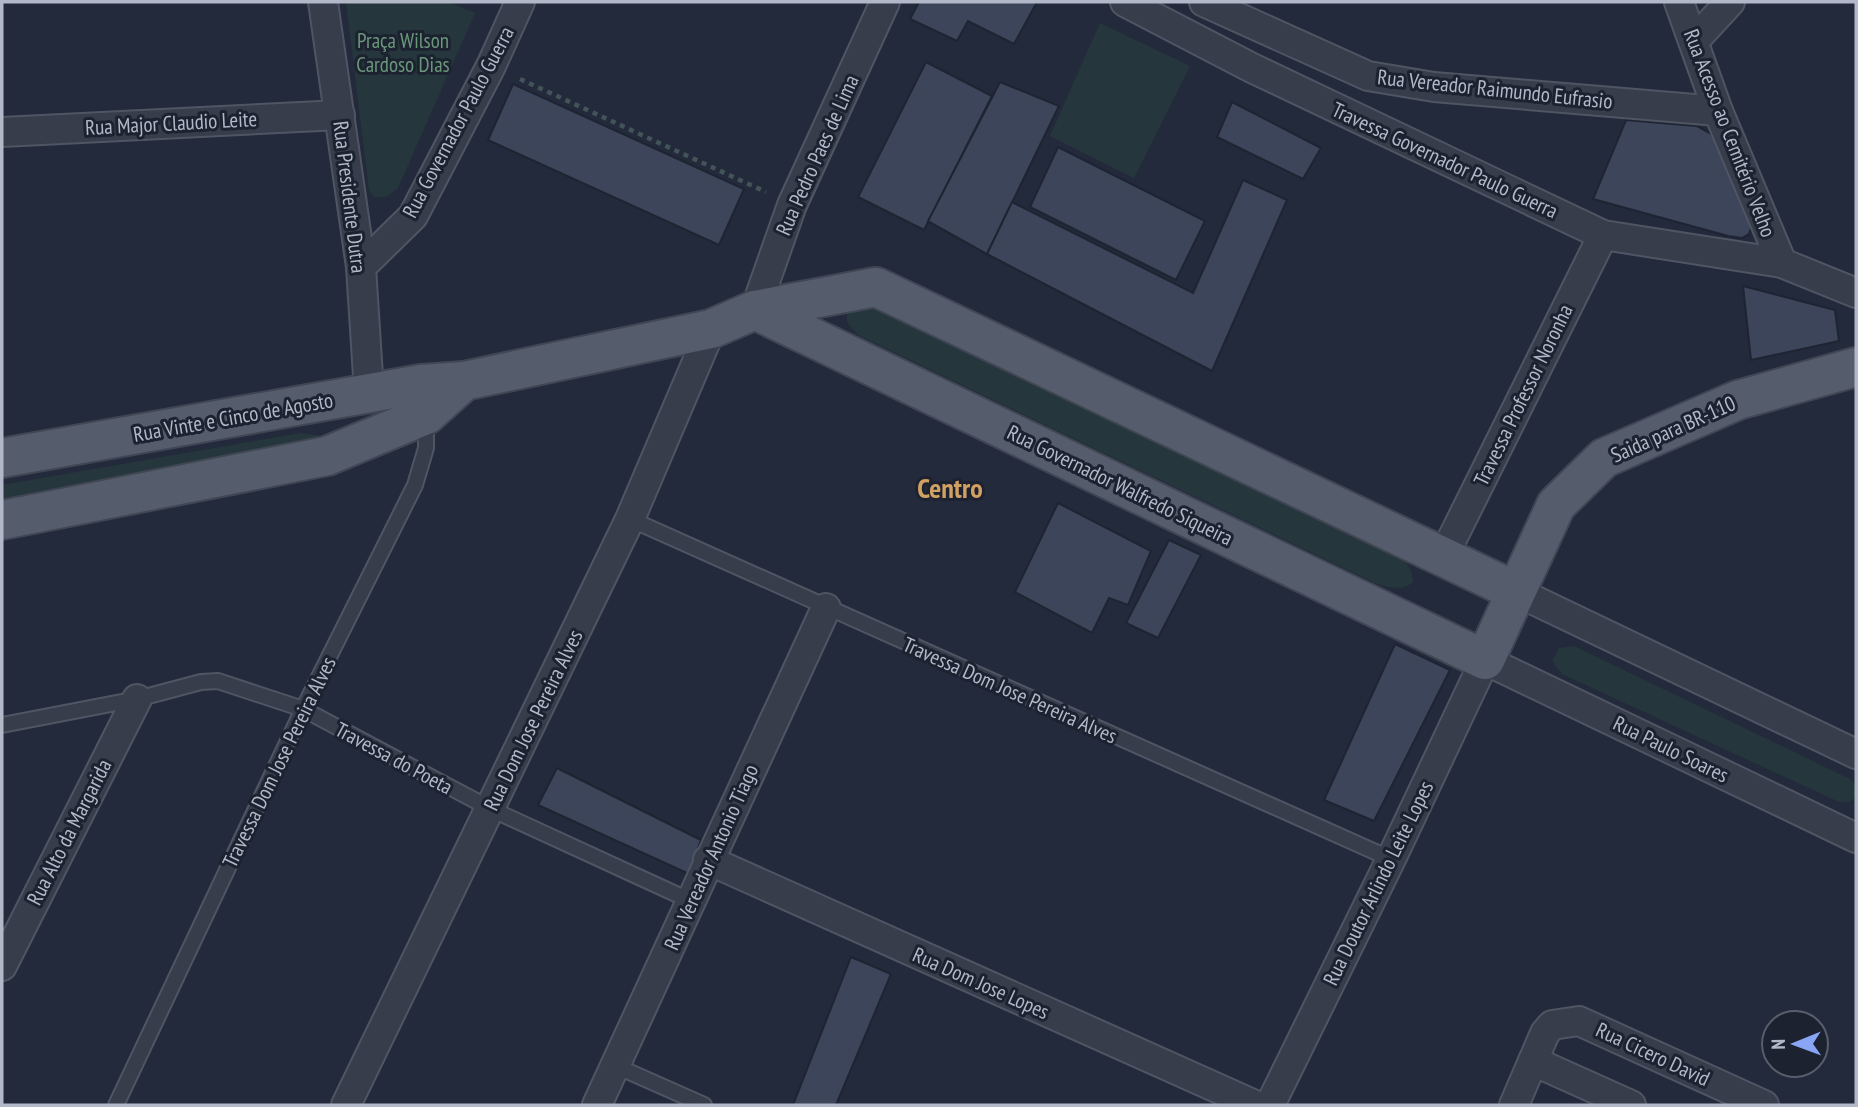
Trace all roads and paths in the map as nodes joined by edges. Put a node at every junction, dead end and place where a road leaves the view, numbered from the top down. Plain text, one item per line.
1 (323, 2) edge
2 (520, 2) edge
3 (885, 2) edge
4 (1125, 2) edge
5 (1204, 2) edge
6 (1679, 2) edge
7 (1730, 2) edge
8 (1267, 32) junction
9 (1694, 41) junction
10 (491, 66) junction
11 (1252, 68) junction
12 (1718, 111) junction
13 (340, 115) junction
14 (2, 132) edge
15 (792, 205) junction
16 (1602, 235) junction
17 (1782, 263) junction
18 (361, 267) junction
19 (1856, 293) edge
20 (755, 310) junction
21 (711, 329) junction
22 (1856, 367) edge
23 (464, 381) junction
24 (369, 393) junction
25 (426, 415) junction
26 (2, 458) edge
27 (629, 519) junction
28 (2, 520) edge
29 (1444, 555) junction
30 (1516, 590) junction
31 (826, 608) junction
32 (1485, 660) junction
33 (137, 699) junction
34 (303, 709) junction
35 (2, 725) edge
36 (1856, 754) edge
37 (491, 809) junction
38 (1856, 838) edge
39 (1391, 859) junction
40 (708, 860) junction
41 (691, 901) junction
42 (2, 966) edge
43 (1533, 1062) junction
44 (616, 1066) junction
45 (116, 1105) edge
46 (346, 1105) edge
47 (597, 1105) edge
48 (704, 1105) edge
49 (1255, 1105) edge
50 (1270, 1105) edge
51 (1514, 1105) edge
52 (1631, 1105) edge
53 (1764, 1105) edge

1 - 13 street, Rua Presidente Dutra
2 - 10 street, Rua Governador Paulo Guerra
3 - 15 street, Rua Pedro Paes de Lima
4 - 11 street, Travessa Governador Paulo Guerra
5 - 8 street, Rua Vereador Raimundo Eufrasio
6 - 9 street, Rua Acesso ao Cemitério Velho
7 - 9 street
8 - 11 street
8 - 12 street, Rua Vereador Raimundo Eufrasio
9 - 12 street, Rua Acesso ao Cemitério Velho
10 - 15 path
10 - 18 street, Rua Governador Paulo Guerra
11 - 16 street, Travessa Governador Paulo Guerra
12 - 17 street, Rua Acesso ao Cemitério Velho
13 - 14 street, Rua Major Claudio Leite
13 - 18 street, Rua Presidente Dutra
15 - 20 street, Rua Pedro Paes de Lima
16 - 17 street, Travessa Governador Paulo Guerra
16 - 29 street, Travessa Professor Noronha
17 - 19 street, Travessa Governador Paulo Guerra
18 - 24 street, Rua Presidente Dutra
20 - 21 main road
20 - 29 main road
20 - 32 main road, Rua Governador Walfredo Siqueira
21 - 23 main road, Rua Vinte e Cinco de Agosto
21 - 27 street, Rua Dom Jose Pereira Alves
22 - 30 main road, Saida para BR-110
23 - 24 main road, Rua Vinte e Cinco de Agosto
23 - 25 main road
24 - 26 main road, Rua Vinte e Cinco de Agosto
25 - 28 main road
25 - 34 lane, Travessa Dom Jose Pereira Alves
27 - 31 lane, Travessa Dom Jose Pereira Alves
27 - 37 street, Rua Dom Jose Pereira Alves
29 - 30 main road
30 - 32 main road, Saida para BR-110
30 - 36 street
31 - 39 lane, Travessa Dom Jose Pereira Alves
31 - 40 street, Rua Vereador Antonio Tiago
32 - 38 street, Rua Paulo Soares
32 - 39 street, Rua Doutor Arlindo Leite Lopes
33 - 34 lane, Travessa do Poeta
33 - 35 lane, Travessa do Poeta
33 - 42 street, Rua Alto da Margarida
34 - 37 lane, Travessa do Poeta
34 - 45 lane, Travessa Dom Jose Pereira Alves
37 - 41 lane, Travessa do Poeta
37 - 46 street, Rua Dom Jose Pereira Alves
39 - 50 street, Rua Doutor Arlindo Leite Lopes
40 - 41 street, Rua Vereador Antonio Tiago
40 - 49 street, Rua Dom Jose Lopes
41 - 44 street, Rua Vereador Antonio Tiago
43 - 51 street
43 - 52 street
43 - 53 street, Rua Cicero David
44 - 47 street, Rua Vereador Antonio Tiago
44 - 48 lane

